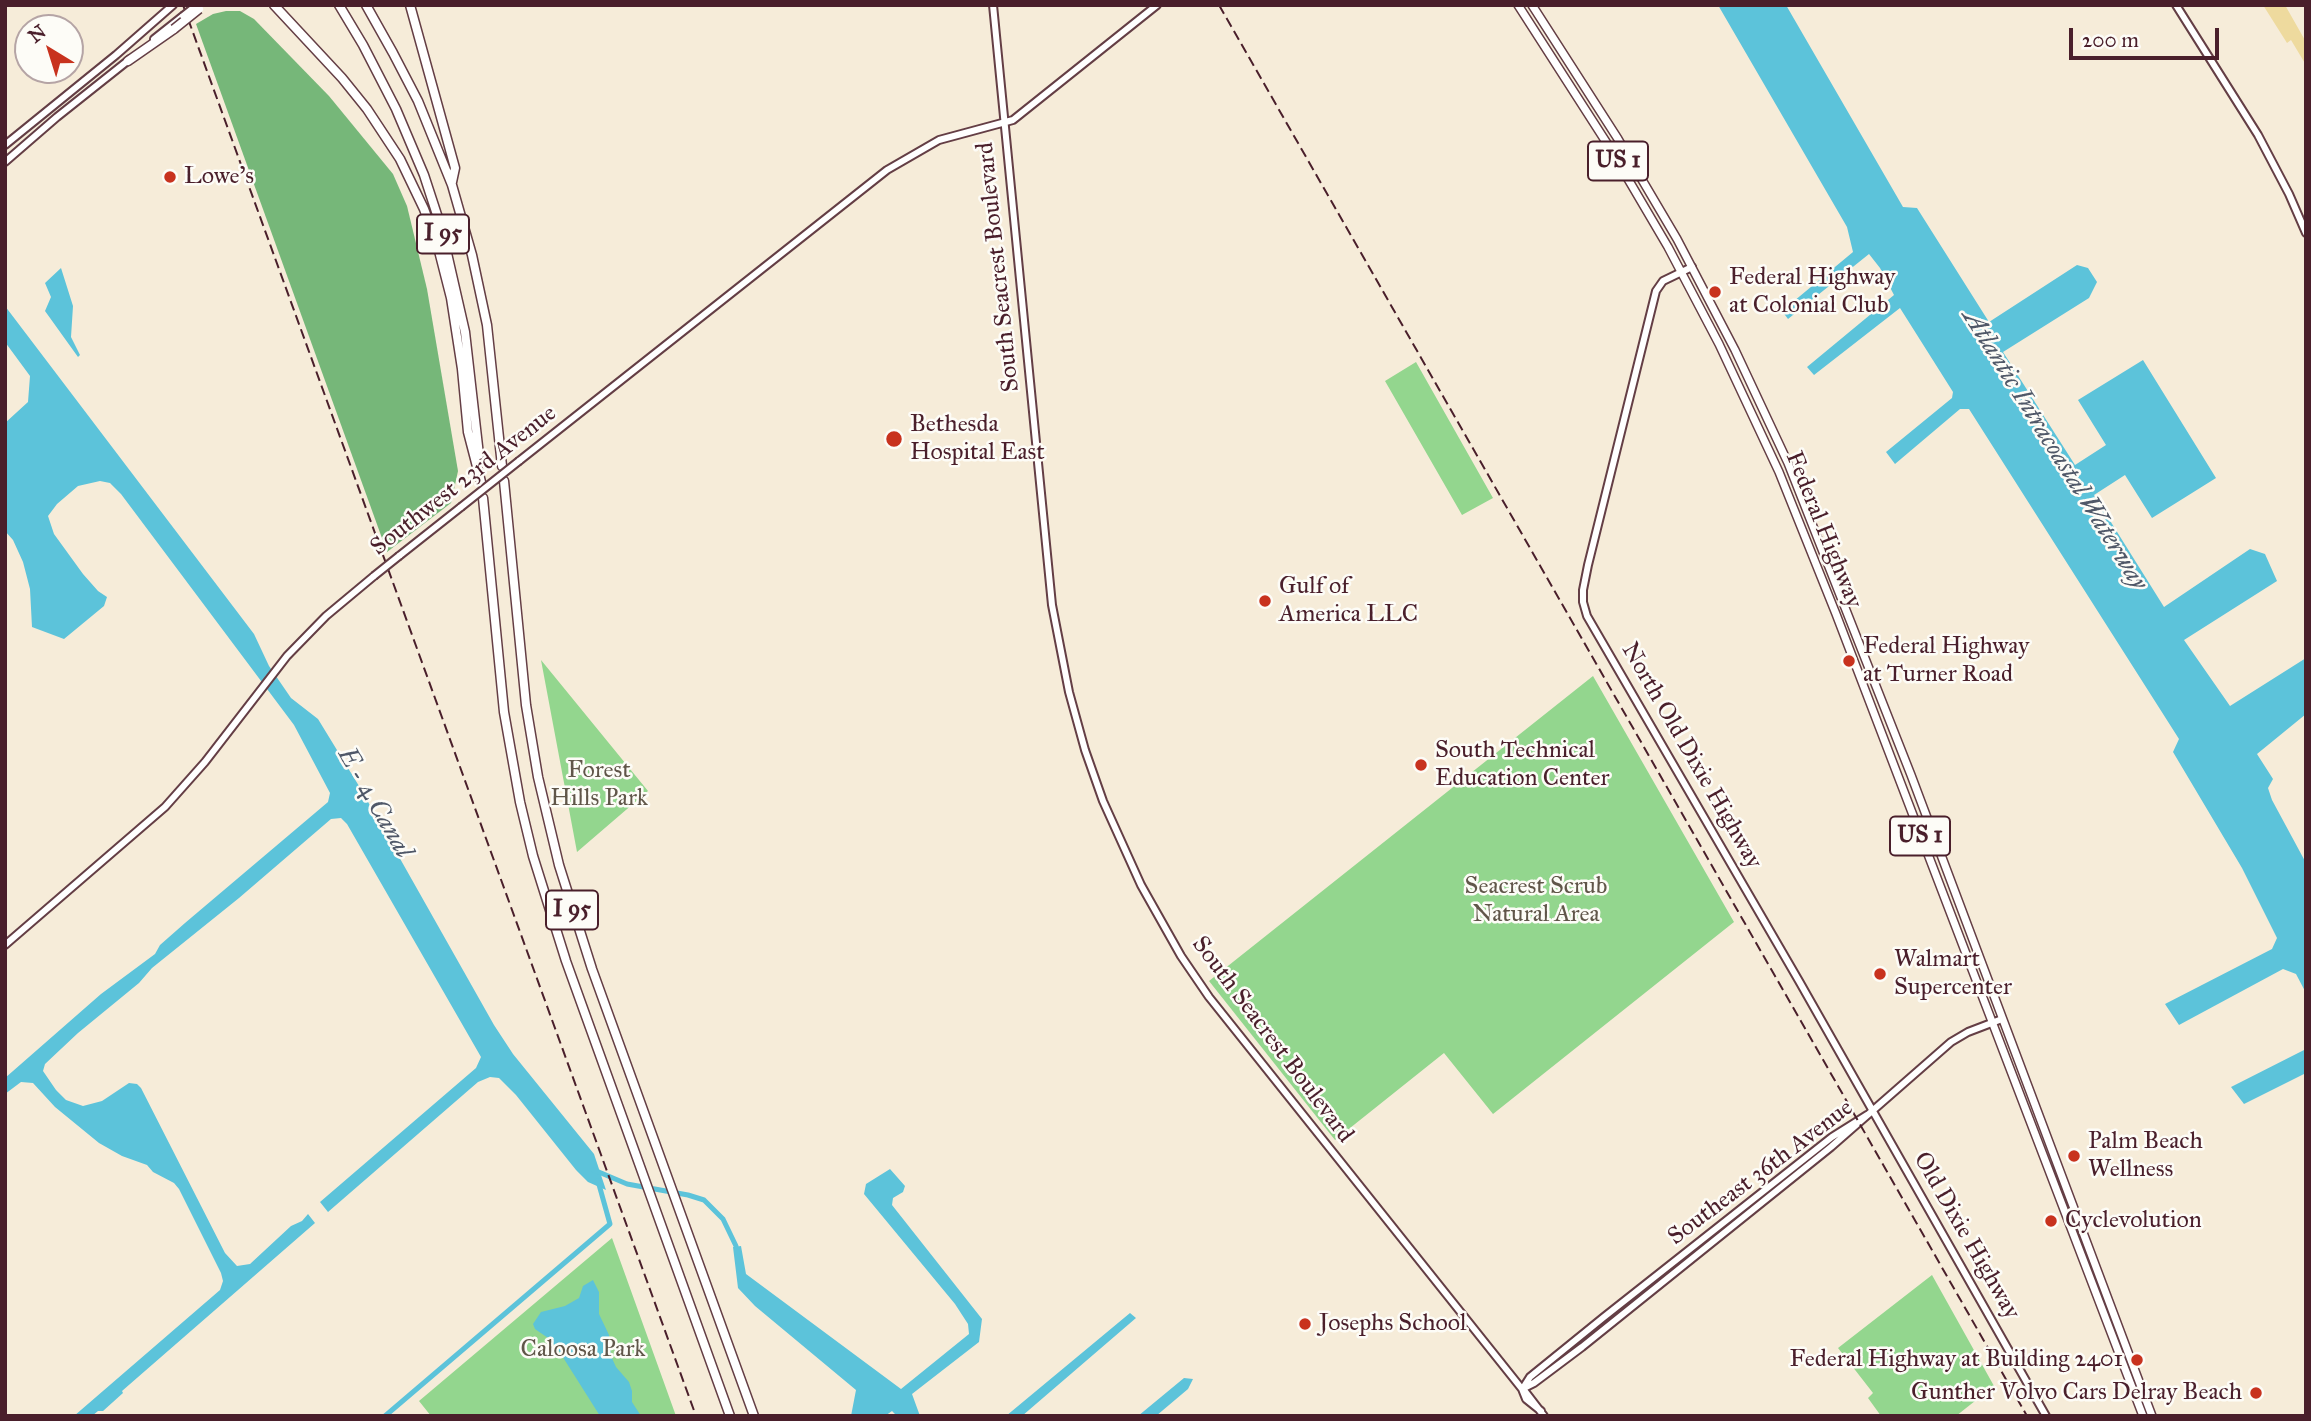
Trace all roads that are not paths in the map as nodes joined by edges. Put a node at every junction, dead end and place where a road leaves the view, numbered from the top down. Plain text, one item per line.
1 (173, 5) edge
2 (274, 5) edge
3 (339, 5) edge
4 (366, 5) edge
5 (410, 5) edge
6 (993, 5) edge
7 (1157, 5) edge
8 (1518, 5) edge
9 (1530, 5) edge
10 (2176, 5) edge
11 (199, 6) edge
12 (128, 61) joint
13 (1005, 123) junction
14 (5, 145) edge
15 (6, 158) edge
16 (452, 185) junction
17 (2306, 233) edge
18 (1692, 267) junction
19 (1682, 272) junction
20 (1731, 367) junction
21 (1749, 379) junction
22 (1742, 390) junction
23 (1760, 402) junction
24 (502, 466) dead end
25 (504, 481) dead end
26 (483, 498) dead end
27 (1884, 741) junction
28 (1925, 814) junction
29 (1914, 820) junction
30 (1946, 868) junction
31 (1937, 878) junction
32 (1954, 890) junction
33 (5, 945) edge
34 (2002, 1019) junction
35 (1993, 1022) junction
36 (1873, 1112) junction
37 (2047, 1164) junction
38 (2062, 1179) junction
39 (2055, 1186) junction
40 (2068, 1194) junction
41 (1522, 1389) junction
42 (1543, 1414) edge
43 (2143, 1414) edge
44 (730, 1416) edge
45 (754, 1416) edge
46 (2046, 1416) edge
47 (2152, 1416) edge

1 - 14 street
2 - 3 highway, I 95
4 - 16 highway, I 95
5 - 16 highway
6 - 13 street, South Seacrest Boulevard
7 - 13 street, Southwest 23rd Avenue
8 - 19 main road, Federal Highway / US 1
9 - 18 main road, Federal Highway / US 1
10 - 17 street
11 - 12 highway, bridge
12 - 15 street
13 - 33 street, Southwest 23rd Avenue, bridge
13 - 41 street, South Seacrest Boulevard
16 - 24 highway, I 95
18 - 19 street
18 - 21 main road, Federal Highway / US 1
19 - 20 main road, Federal Highway / US 1
19 - 36 street, North Old Dixie Highway
20 - 21 main road
20 - 22 main road, Federal Highway / US 1
21 - 23 main road, Federal Highway / US 1
22 - 23 main road
22 - 27 main road, Federal Highway / US 1
23 - 28 main road, Federal Highway / US 1
25 - 45 highway, I 95
26 - 44 highway, I 95
27 - 28 main road
27 - 29 main road, Federal Highway / US 1
28 - 30 main road, Federal Highway / US 1
29 - 30 main road
29 - 31 main road, Federal Highway / US 1
30 - 32 main road, Federal Highway / US 1
31 - 32 main road
31 - 35 main road, Federal Highway / US 1
32 - 34 main road, Federal Highway / US 1
34 - 35 street, Southeast 36th Avenue
34 - 38 main road, Federal Highway / US 1
35 - 36 street, Southeast 36th Avenue
35 - 37 main road, Federal Highway / US 1
36 - 41 street, Southeast 36th Avenue
36 - 46 street, Old Dixie Highway
37 - 38 main road
37 - 39 main road, Federal Highway / US 1
38 - 40 main road, Federal Highway / US 1
39 - 40 main road
39 - 43 main road, Federal Highway / US 1
40 - 47 main road, Federal Highway / US 1
41 - 42 street, South Seacrest Boulevard

